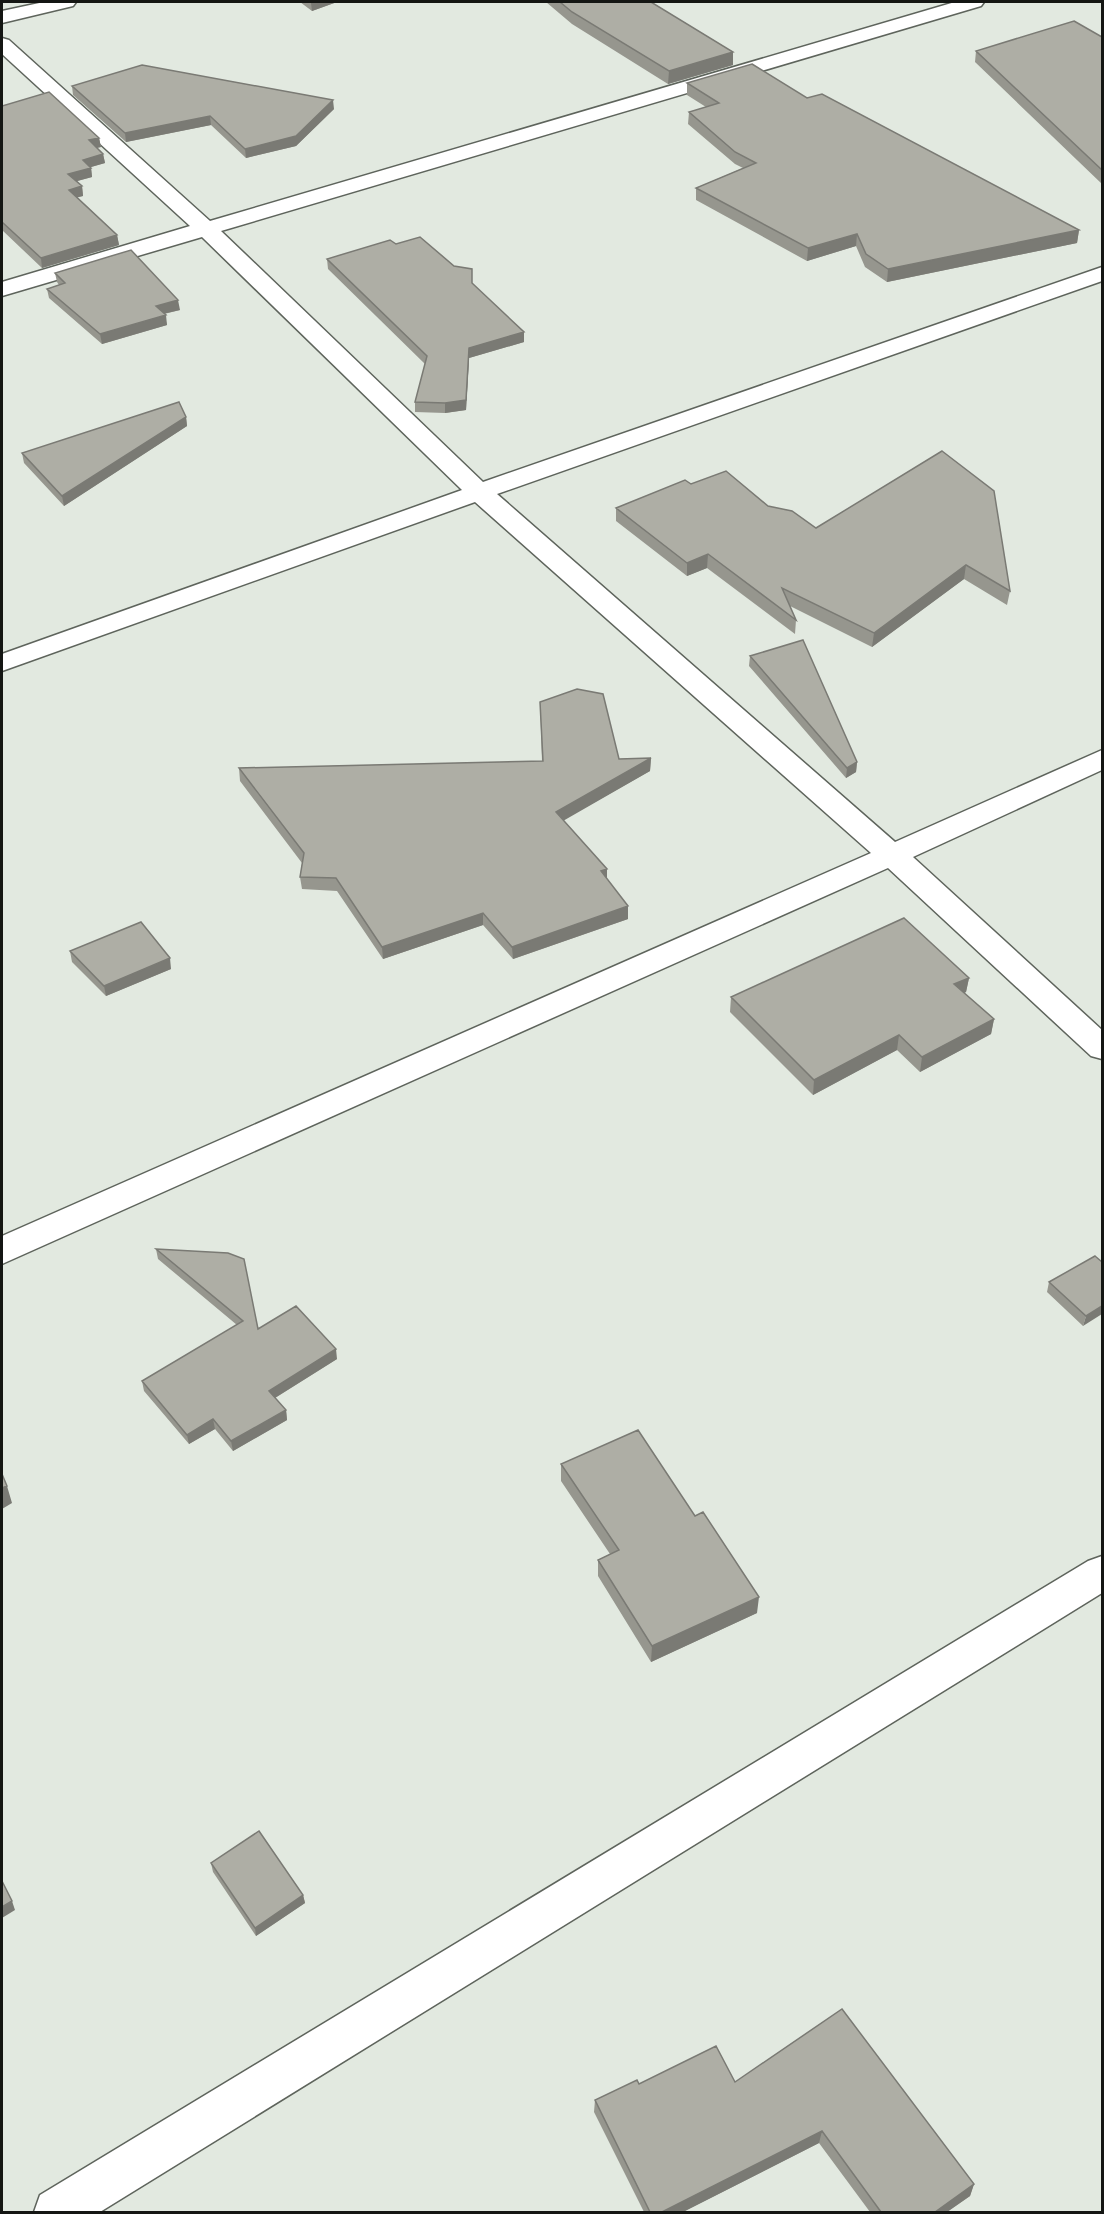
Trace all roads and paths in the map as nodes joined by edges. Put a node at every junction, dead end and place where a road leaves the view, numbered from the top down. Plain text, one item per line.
1 (66, 2) edge
2 (974, 2) edge
3 (2, 17) edge
4 (2, 44) edge
5 (206, 229) junction
6 (1102, 274) edge
7 (2, 289) edge
8 (479, 492) junction
9 (2, 663) edge
10 (1102, 759) edge
11 (892, 855) junction
12 (1102, 1048) edge
13 (2, 1251) edge
14 (1102, 1573) edge
15 (57, 2212) edge

1 - 3 street
2 - 5 street
4 - 5 street
5 - 7 street
5 - 8 street
6 - 8 street
8 - 9 street
8 - 11 street
10 - 11 street
11 - 12 street
11 - 13 street
14 - 15 street

